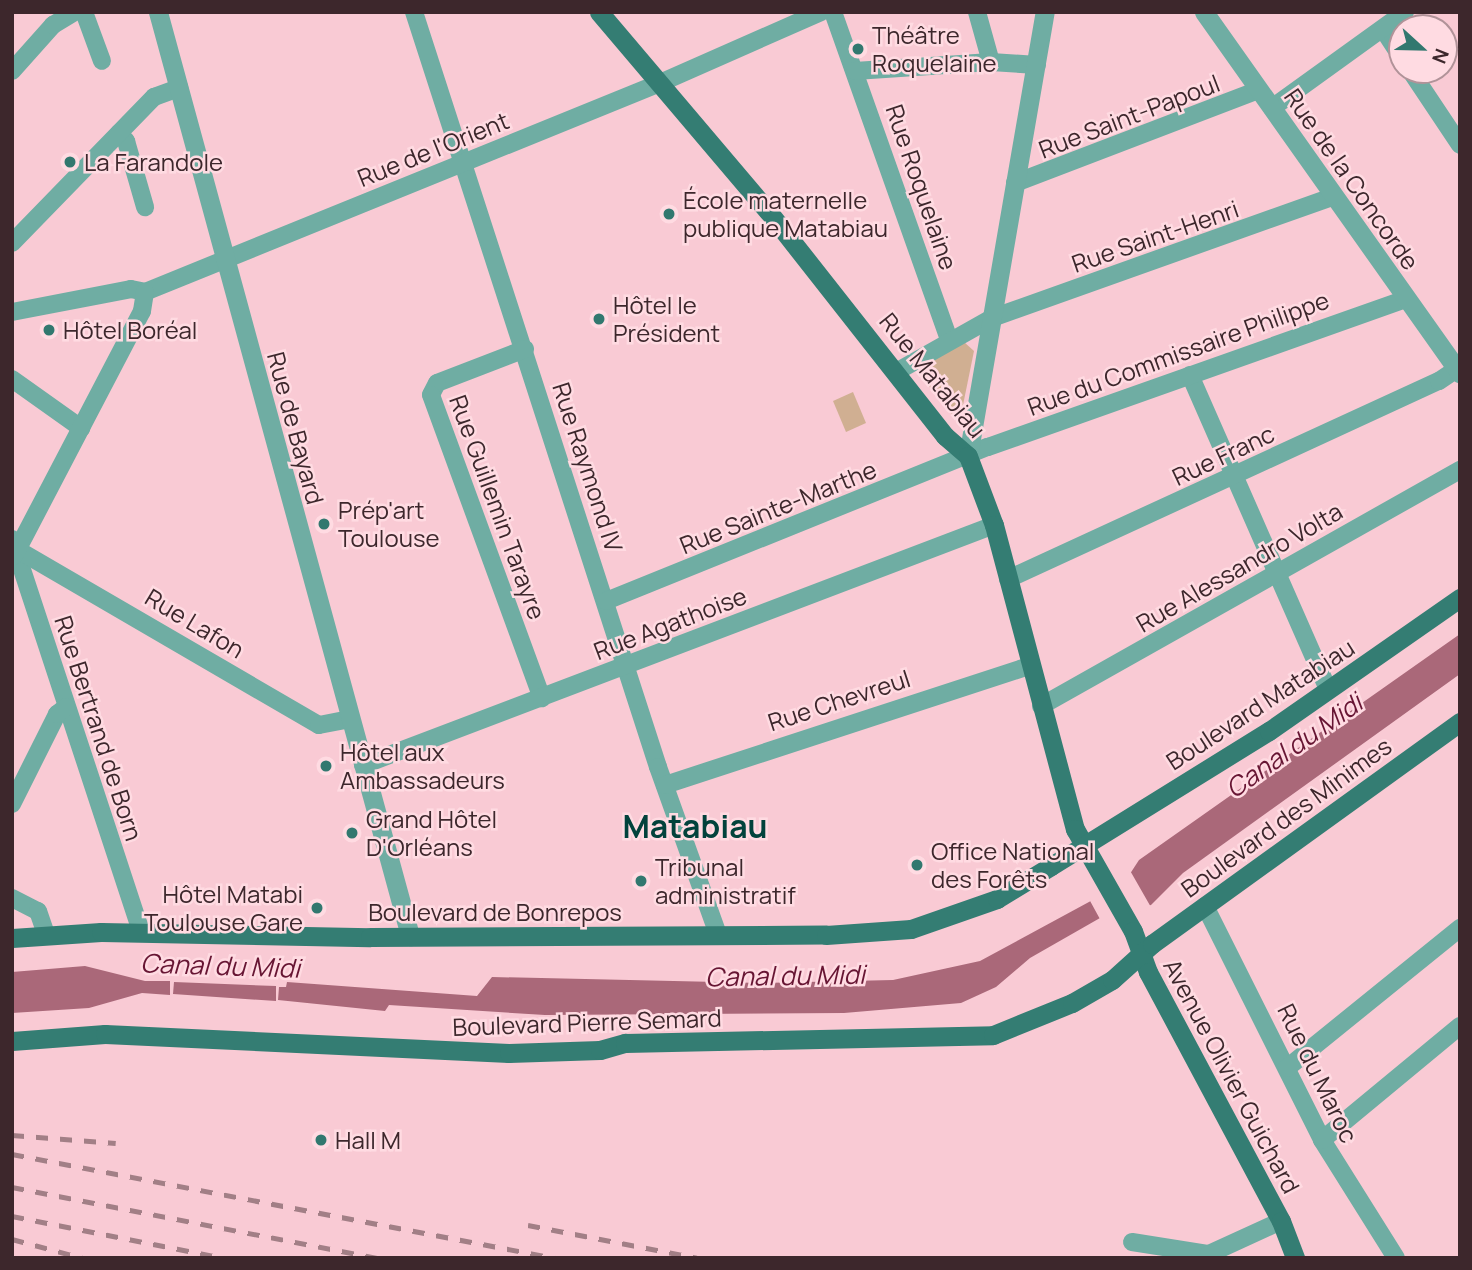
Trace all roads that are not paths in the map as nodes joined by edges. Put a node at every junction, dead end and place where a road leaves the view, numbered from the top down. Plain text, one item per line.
1 (75, 12) edge
2 (84, 12) edge
3 (158, 12) edge
4 (414, 12) edge
5 (599, 12) edge
6 (821, 12) edge
7 (833, 12) edge
8 (977, 12) edge
9 (1045, 12) edge
10 (1203, 12) edge
11 (1405, 12) edge
12 (1383, 29) junction
13 (1388, 37) edge
14 (102, 61) dead end
15 (991, 62) junction
16 (1037, 65) junction
17 (12, 71) edge
18 (855, 71) junction
19 (660, 83) junction
20 (1419, 84) edge
21 (179, 88) junction
22 (1259, 90) junction
23 (1272, 108) junction
24 (120, 133) junction
25 (1460, 145) edge
26 (464, 164) junction
27 (1015, 183) junction
28 (1332, 197) junction
29 (145, 207) dead end
30 (12, 243) edge
31 (225, 260) junction
32 (145, 292) junction
33 (1406, 299) junction
34 (12, 312) edge
35 (992, 318) junction
36 (949, 339) junction
37 (524, 349) junction
38 (1459, 370) edge
39 (896, 372) junction
40 (1190, 375) junction
41 (12, 379) edge
42 (81, 428) junction
43 (968, 456) junction
44 (1460, 470) edge
45 (1234, 477) junction
46 (994, 525) junction
47 (14, 549) edge
48 (1278, 574) junction
49 (1008, 579) junction
50 (1460, 598) edge
51 (606, 601) junction
52 (627, 666) junction
53 (1030, 666) junction
54 (1328, 690) junction
55 (542, 698) junction
56 (1041, 706) junction
57 (66, 707) junction
58 (349, 719) junction
59 (1460, 722) edge
60 (363, 765) junction
61 (665, 785) junction
62 (12, 804) edge
63 (1084, 846) junction
64 (1100, 873) joint
65 (12, 898) edge
66 (1205, 906) junction
67 (1460, 928) edge
68 (141, 932) junction
69 (46, 934) junction
70 (718, 935) junction
71 (410, 936) junction
72 (12, 938) edge
73 (1142, 953) junction
74 (1460, 1026) edge
75 (12, 1041) edge
76 (1287, 1068) junction
77 (1322, 1140) junction
78 (1281, 1221) junction
79 (1132, 1242) dead end
80 (1295, 1258) edge
81 (1307, 1258) edge
82 (1396, 1258) edge

1 - 17 street
2 - 14 street
3 - 21 street, Rue de Bayard
4 - 26 street, Rue Raymond IV
5 - 19 main road, Rue Matabiau
6 - 19 street, Rue de l'Orient
7 - 18 street, Rue Roquelaine
8 - 15 street
9 - 16 street
10 - 22 street, Rue de la Concorde
11 - 12 street
12 - 13 street
12 - 23 street
15 - 16 street
15 - 18 street
16 - 27 street
18 - 36 street, Rue Roquelaine
19 - 26 street, Rue de l'Orient
19 - 39 main road, Rue Matabiau
20 - 25 street
21 - 24 street
21 - 31 street, Rue de Bayard
22 - 23 street, Rue de la Concorde
22 - 27 street, Rue Saint-Papoul
23 - 28 street, Rue de la Concorde
24 - 29 street
24 - 30 street
26 - 31 street, Rue de l'Orient
26 - 37 street, Rue Raymond IV
27 - 35 street
28 - 33 street, Rue de la Concorde
28 - 35 street, Rue Saint-Henri
31 - 32 street, Rue de l'Orient
31 - 58 street, Rue de Bayard
32 - 34 street
32 - 42 street
33 - 38 street, Rue de la Concorde
33 - 40 street, Rue du Commissaire Philippe
35 - 36 street, Rue Saint-Henri
35 - 43 street
36 - 39 street, Rue Saint-Henri
37 - 51 street, Rue Raymond IV
37 - 55 street, Rue Guillemin Tarayre
38 - 45 street, Rue Franc
39 - 43 main road, Rue Matabiau
40 - 43 street, Rue du Commissaire Philippe
40 - 45 street
41 - 42 street
42 - 47 street
43 - 46 main road, Rue Matabiau
43 - 51 street, Rue Sainte-Marthe
44 - 48 street, Rue Alessandro Volta
45 - 48 street
45 - 49 street, Rue Franc
46 - 49 main road, Rue Matabiau
46 - 52 street, Rue Agathoise
47 - 57 street, Rue Bertrand de Born
47 - 58 street, Rue Lafon
48 - 54 street
48 - 56 street, Rue Alessandro Volta
49 - 53 main road, Rue Matabiau
50 - 54 main road, Boulevard Matabiau
51 - 52 street, Rue Raymond IV
52 - 55 street, Rue Agathoise
52 - 61 street, Rue Raymond IV
53 - 56 main road, Rue Matabiau
53 - 61 street, Rue Chevreul
54 - 63 main road, Boulevard Matabiau
55 - 60 street, Rue Agathoise
56 - 63 main road, Rue Matabiau
57 - 62 street
57 - 68 street, Rue Bertrand de Born
58 - 60 street, Rue de Bayard
59 - 66 main road, Boulevard des Minimes
60 - 71 street, Rue de Bayard
61 - 70 street, Rue Raymond IV
63 - 64 main road, Rue Matabiau
63 - 70 main road, Boulevard de Bonrepos
64 - 73 main road, Avenue Olivier Guichard
65 - 69 street
66 - 73 main road, Boulevard des Minimes
66 - 76 street, Rue du Maroc
67 - 76 street
68 - 69 main road, Boulevard de Bonrepos
68 - 71 main road, Boulevard de Bonrepos
69 - 72 main road, Boulevard de Bonrepos
70 - 71 main road, Boulevard de Bonrepos
73 - 75 main road, Boulevard Pierre Semard
73 - 78 main road, Avenue Olivier Guichard
74 - 77 street
76 - 77 street, Rue du Maroc
77 - 82 street, Rue du Maroc
78 - 79 street
78 - 80 main road, Avenue Olivier Guichard
78 - 81 main road, Avenue Olivier Guichard

